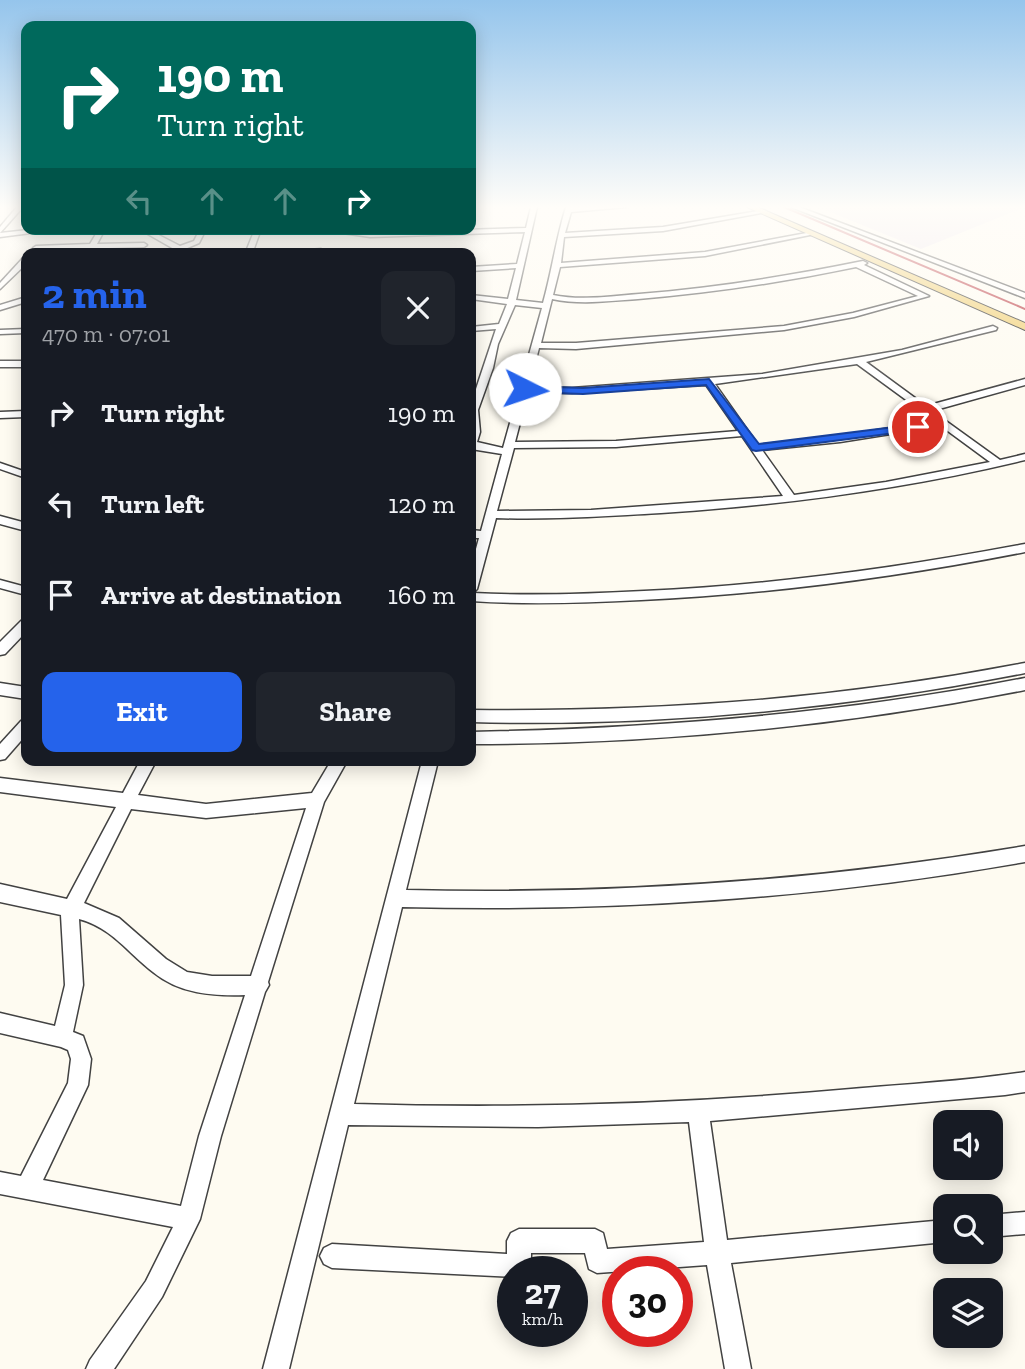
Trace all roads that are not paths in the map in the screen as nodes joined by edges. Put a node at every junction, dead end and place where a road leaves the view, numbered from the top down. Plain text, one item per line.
1 (16, 271) edge
2 (518, 271) edge
3 (555, 271) edge
4 (822, 271) edge
5 (870, 271) edge
6 (897, 271) edge
7 (907, 271) edge
8 (960, 271) edge
9 (0, 287) edge
10 (1025, 296) edge
11 (0, 298) edge
12 (21, 298) edge
13 (476, 298) edge
14 (21, 300) edge
15 (547, 302) junction
16 (511, 304) junction
17 (0, 308) edge
18 (1025, 321) edge
19 (501, 326) junction
20 (993, 327) dead end
21 (1025, 327) edge
22 (476, 328) edge
23 (21, 331) edge
24 (0, 332) edge
25 (536, 345) junction
26 (858, 361) junction
27 (0, 364) edge
28 (21, 364) edge
29 (709, 382) junction
30 (1025, 382) edge
31 (482, 388) junction
32 (476, 389) edge
33 (525, 389) junction
34 (476, 401) edge
35 (927, 409) junction
36 (21, 414) edge
37 (3, 415) edge
38 (21, 420) edge
39 (944, 423) junction
40 (746, 433) junction
41 (476, 445) edge
42 (508, 448) junction
43 (756, 448) junction
44 (1025, 457) edge
45 (999, 463) junction
46 (0, 466) edge
47 (21, 473) edge
48 (791, 499) junction
49 (491, 514) junction
50 (0, 520) edge
51 (21, 526) edge
52 (476, 534) edge
53 (486, 535) junction
54 (1025, 548) edge
55 (476, 571) edge
56 (0, 584) edge
57 (21, 590) edge
58 (476, 597) edge
59 (21, 629) edge
60 (0, 650) edge
61 (1025, 668) edge
62 (1025, 684) edge
63 (0, 689) edge
64 (21, 692) edge
65 (476, 716) edge
66 (21, 731) edge
67 (476, 738) edge
68 (0, 754) edge
69 (145, 766) edge
70 (336, 766) edge
71 (429, 766) edge
72 (0, 785) edge
73 (317, 800) junction
74 (126, 802) junction
75 (1025, 854) edge
76 (0, 893) edge
77 (395, 898) junction
78 (70, 911) junction
79 (260, 985) junction
80 (0, 1023) edge
81 (62, 1037) junction
82 (1024, 1085) edge
83 (698, 1112) junction
84 (340, 1114) junction
85 (0, 1183) edge
86 (27, 1188) junction
87 (189, 1219) junction
88 (1025, 1223) edge
89 (1003, 1225) edge
90 (933, 1232) edge
91 (717, 1253) junction
92 (332, 1256) dead end
93 (99, 1369) edge
94 (276, 1369) edge
95 (738, 1369) edge

1 - 9 street
2 - 16 street
3 - 15 street
4 - 15 street
5 - 25 street
6 - 21 main road
7 - 18 main road
8 - 10 street
11 - 12 street
13 - 16 street
14 - 17 street
15 - 16 street
15 - 25 street
16 - 19 street
19 - 22 street
19 - 31 street
20 - 26 street
23 - 24 street
25 - 33 street
26 - 29 street
26 - 35 street
27 - 28 street
29 - 33 street
29 - 40 street
30 - 35 street
31 - 32 street
31 - 34 street
33 - 42 street
35 - 39 street
36 - 37 street
37 - 38 street
39 - 43 street
39 - 45 street
40 - 42 street
40 - 43 street
41 - 42 street
42 - 49 street
43 - 48 street
44 - 45 street
45 - 48 street
46 - 47 street
48 - 49 street
49 - 53 street
50 - 51 street
52 - 53 street
53 - 55 street
54 - 58 street
56 - 57 street
59 - 60 street
61 - 65 street
62 - 67 street
63 - 64 street
66 - 68 street
69 - 74 street
70 - 73 street
71 - 77 street
72 - 74 street
73 - 74 street
73 - 79 street
74 - 78 street
75 - 77 street
76 - 78 street
77 - 84 street
78 - 79 street
78 - 81 street
79 - 87 street
80 - 81 street
81 - 86 street
82 - 83 street
83 - 84 street
83 - 91 street
84 - 94 street
85 - 86 street
86 - 87 street
87 - 93 street
88 - 89 street
90 - 91 street
91 - 92 street
91 - 95 street

